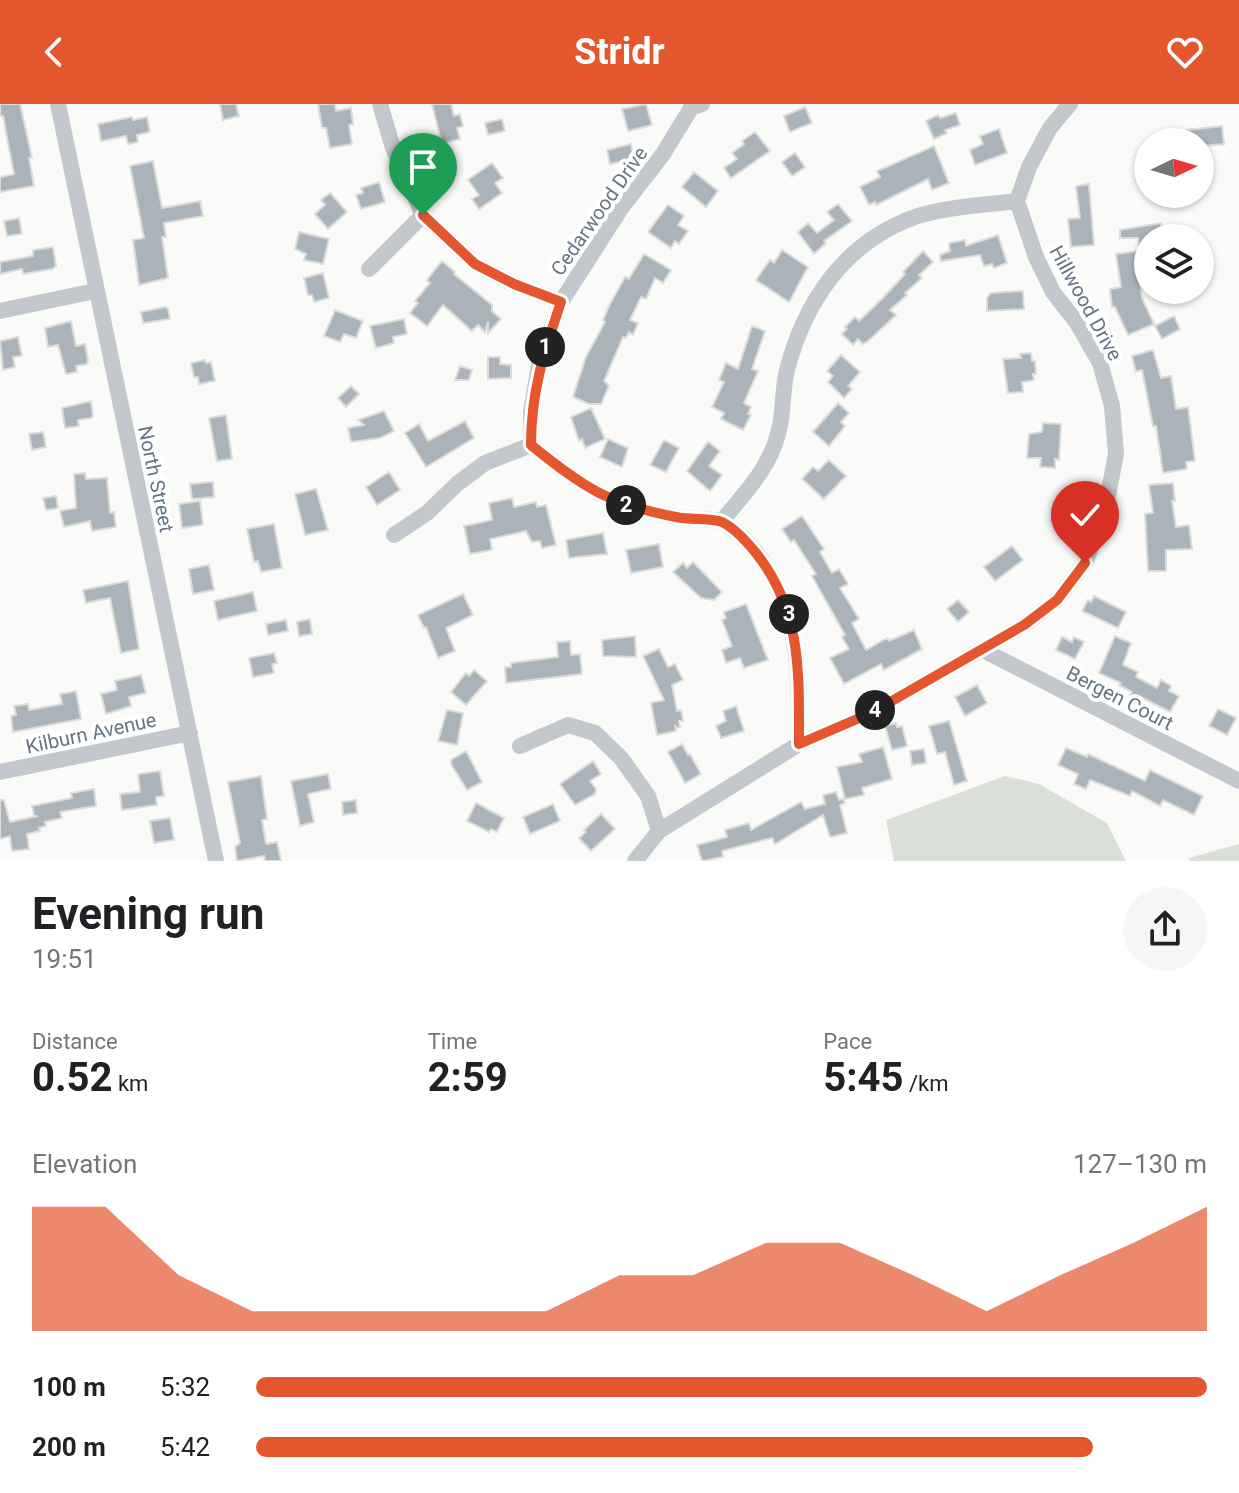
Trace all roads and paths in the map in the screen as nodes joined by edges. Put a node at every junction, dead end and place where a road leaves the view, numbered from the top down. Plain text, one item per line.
1 (58, 104) edge
2 (380, 104) edge
3 (1070, 104) edge
4 (694, 105) edge
5 (1017, 201) junction
6 (423, 215) junction
7 (369, 269) dead end
8 (95, 291) junction
9 (561, 302) junction
10 (0, 311) edge
11 (531, 445) junction
12 (721, 522) junction
13 (394, 535) dead end
14 (983, 650) junction
15 (190, 733) junction
16 (799, 744) junction
17 (520, 746) dead end
18 (0, 772) edge
19 (1239, 781) edge
20 (659, 831) junction
21 (216, 861) edge
22 (635, 861) edge

1 - 8 street, North Street
2 - 6 street
3 - 5 street
4 - 9 street, Cedarwood Drive
5 - 12 street
5 - 14 street, Hillwood Drive
6 - 7 street
6 - 9 street
8 - 10 street
8 - 15 street, North Street
9 - 11 street, Cedarwood Drive
11 - 12 street
11 - 13 street
12 - 16 street
14 - 16 street, Hillwood Drive
14 - 19 street, Bergen Court
15 - 18 street, Kilburn Avenue
15 - 21 street, North Street
16 - 20 street, Hillwood Drive
17 - 20 street
20 - 22 street, Hillwood Drive

